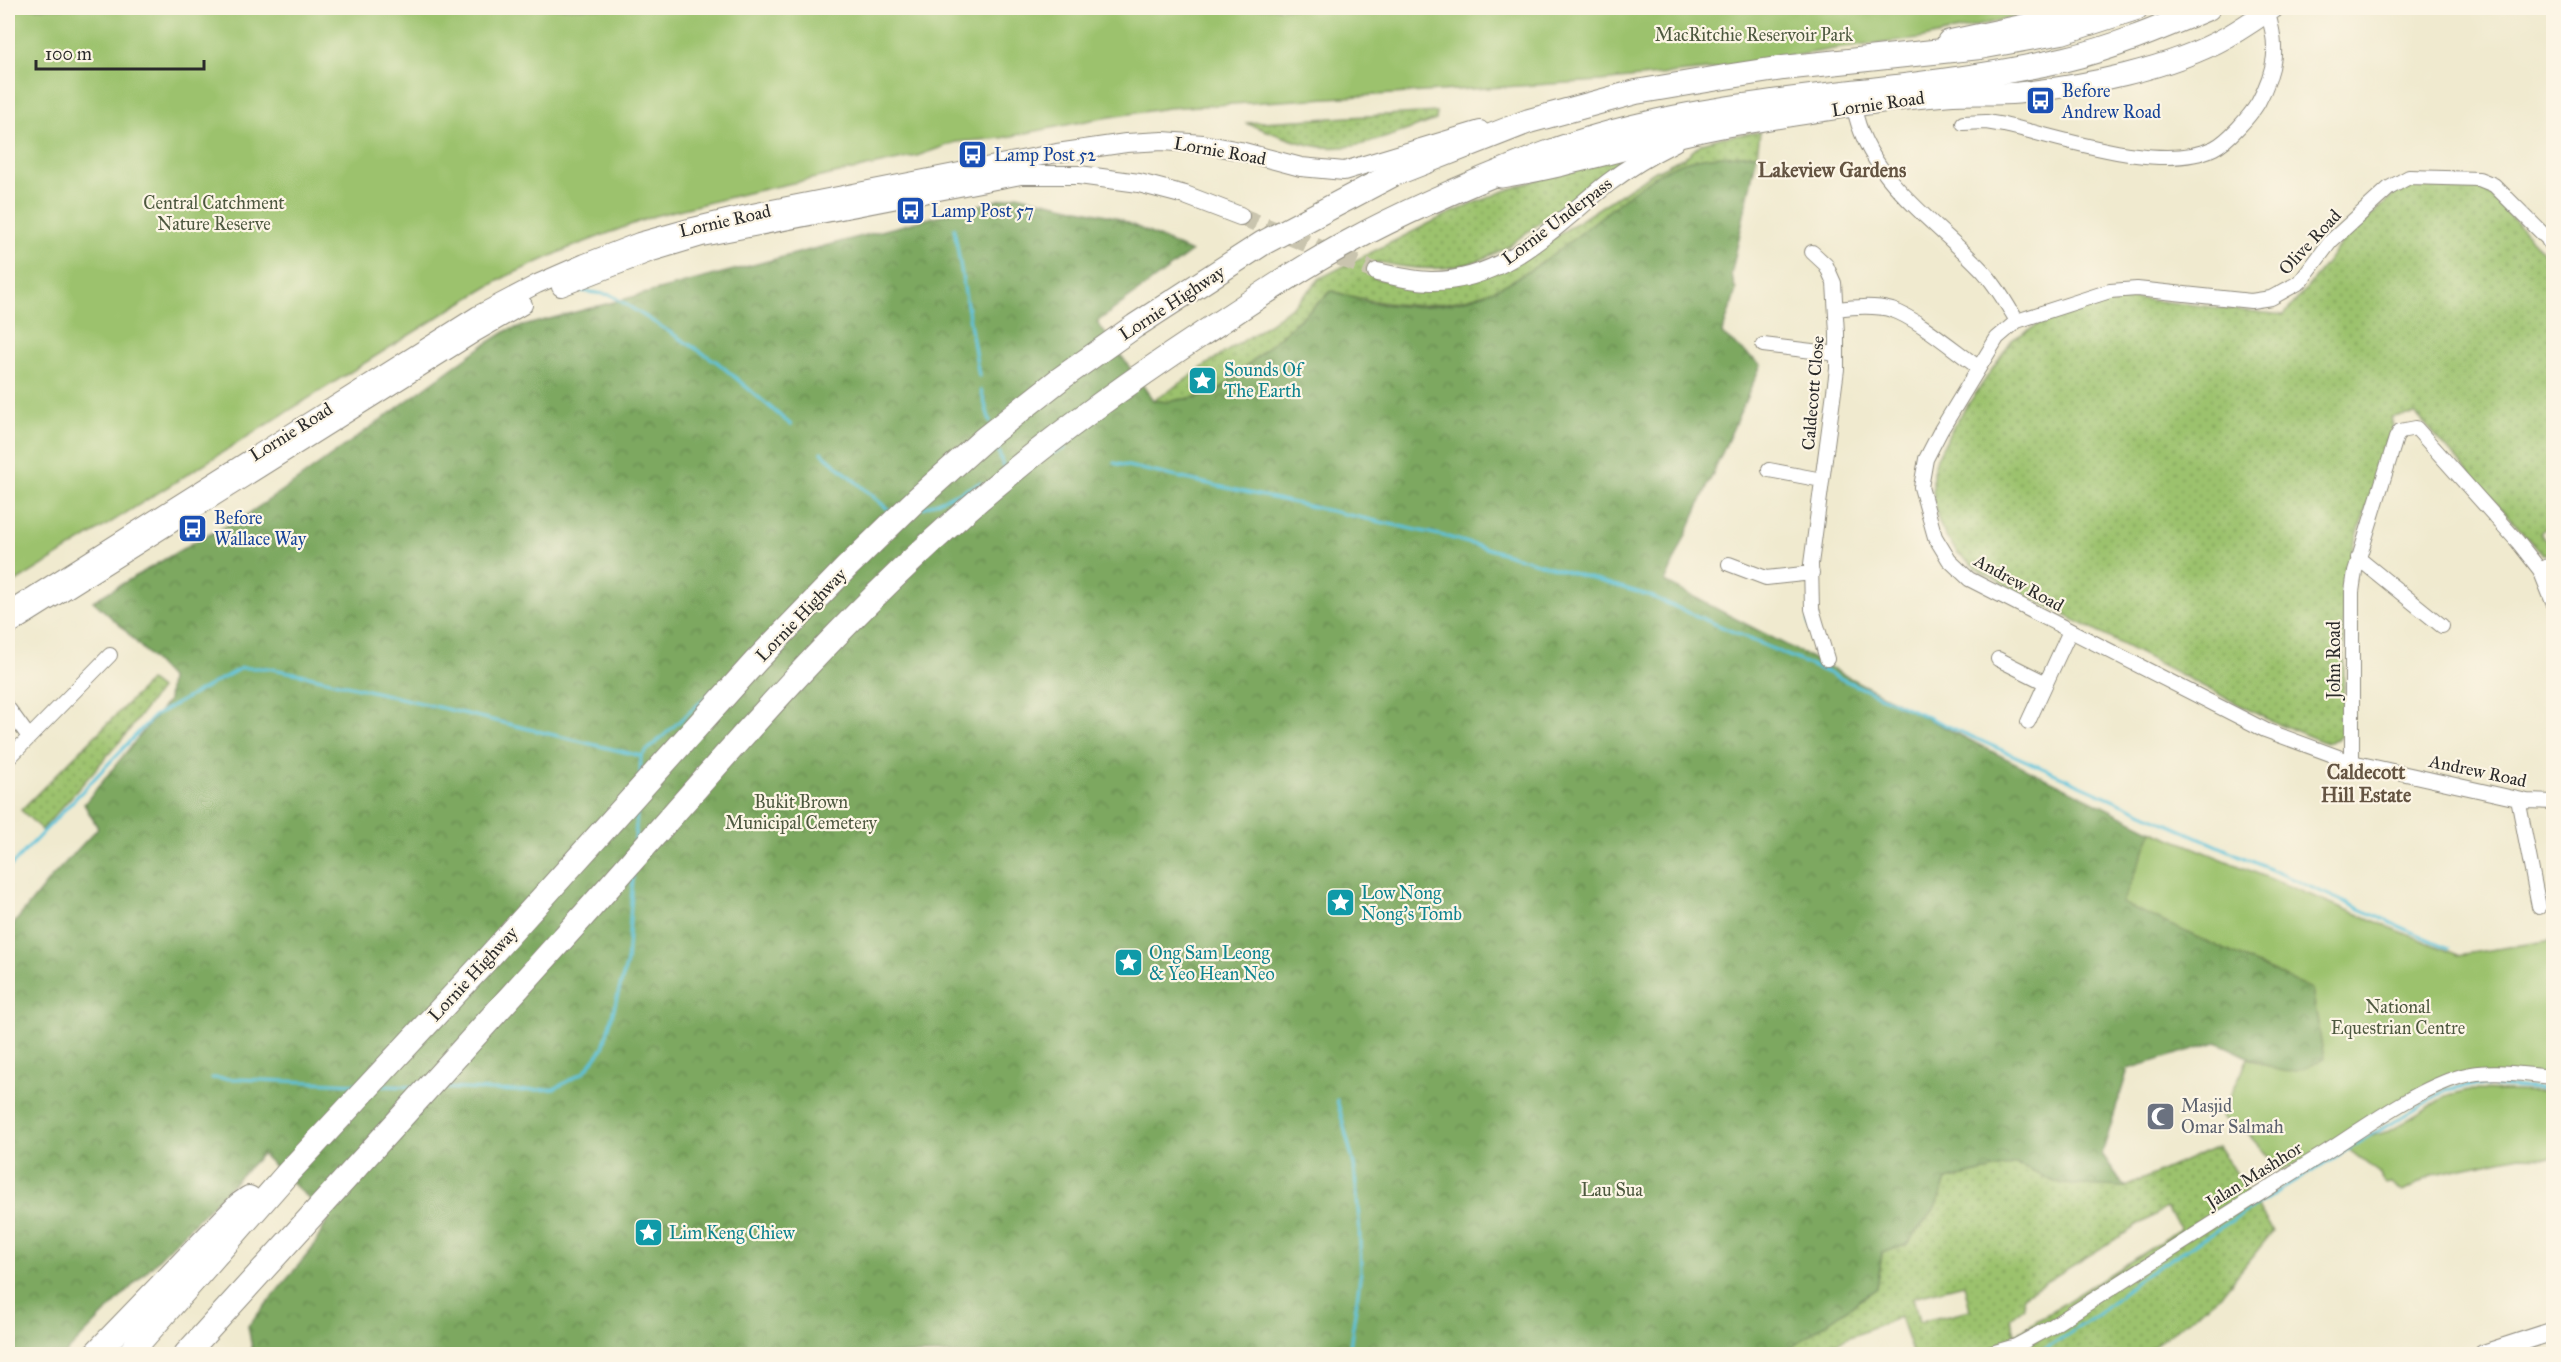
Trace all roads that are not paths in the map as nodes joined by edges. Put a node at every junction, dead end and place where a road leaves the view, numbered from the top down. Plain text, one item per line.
1 (2083, 8) edge
2 (2136, 8) edge
3 (2208, 8) edge
4 (2270, 9) edge
5 (1783, 68) junction
6 (1854, 107) junction
7 (1528, 121) junction
8 (1963, 123) dead end
9 (1692, 132) junction
10 (1480, 180) junction
11 (1240, 216) tunnel mouth
12 (2553, 251) edge
13 (1812, 252) dead end
14 (1377, 272) tunnel mouth
15 (1836, 309) junction
16 (2017, 321) junction
17 (1763, 345) dead end
18 (1837, 354) junction
19 (1978, 367) junction
20 (369, 391) junction
21 (1769, 470) dead end
22 (1822, 480) junction
23 (2358, 558) junction
24 (2553, 563) edge
25 (1729, 564) dead end
26 (2540, 570) junction
27 (1812, 573) junction
28 (2553, 605) edge
29 (8, 612) edge
30 (8, 626) edge
31 (2442, 626) dead end
32 (2070, 631) junction
33 (110, 655) dead end
34 (1827, 659) dead end
35 (1998, 659) dead end
36 (2046, 683) junction
37 (8, 708) edge
38 (2028, 722) dead end
39 (29, 737) junction
40 (8, 759) edge
41 (2352, 762) junction
42 (2518, 799) junction
43 (2553, 802) edge
44 (2540, 907) dead end
45 (2553, 1077) edge
46 (290, 1171) junction
47 (2553, 1331) edge
48 (95, 1354) edge
49 (129, 1354) edge
50 (186, 1354) edge
51 (1988, 1354) edge
52 (2483, 1354) edge

1 - 5 main road
2 - 5 highway
3 - 10 highway, Lornie Road
4 - 6 main road, Lornie Road
4 - 8 street, Lornie Road
5 - 7 highway, Lornie Highway
6 - 9 main road, Lornie Road
6 - 16 street
7 - 20 street, Lornie Road
7 - 46 highway, Lornie Highway
9 - 10 main road, Lornie Road
9 - 14 street, Lornie Underpass
10 - 50 highway
11 - 20 street, Lornie Road
12 - 16 street, Olive Road
13 - 15 street, Caldecott Close
15 - 18 street, Caldecott Close
15 - 19 street
16 - 19 street, Andrew Road
17 - 18 street
18 - 22 street, Caldecott Close
19 - 32 street, Andrew Road
20 - 29 street, Lornie Road
20 - 30 street, Lornie Road
21 - 22 street, Caldecott Close
22 - 27 street, Caldecott Close
23 - 26 street, John Road
23 - 31 street
23 - 41 street, John Road
24 - 26 street
25 - 27 street
26 - 28 street
27 - 34 street, Caldecott Close
32 - 36 street
32 - 41 street, Andrew Road
33 - 39 street
35 - 36 street
36 - 38 street
37 - 39 street
39 - 40 street
41 - 42 street, Andrew Road
42 - 43 street, Andrew Road
42 - 44 street
45 - 51 street, Jalan Mashhor
46 - 48 highway
46 - 49 highway, Lornie Highway
47 - 52 street

